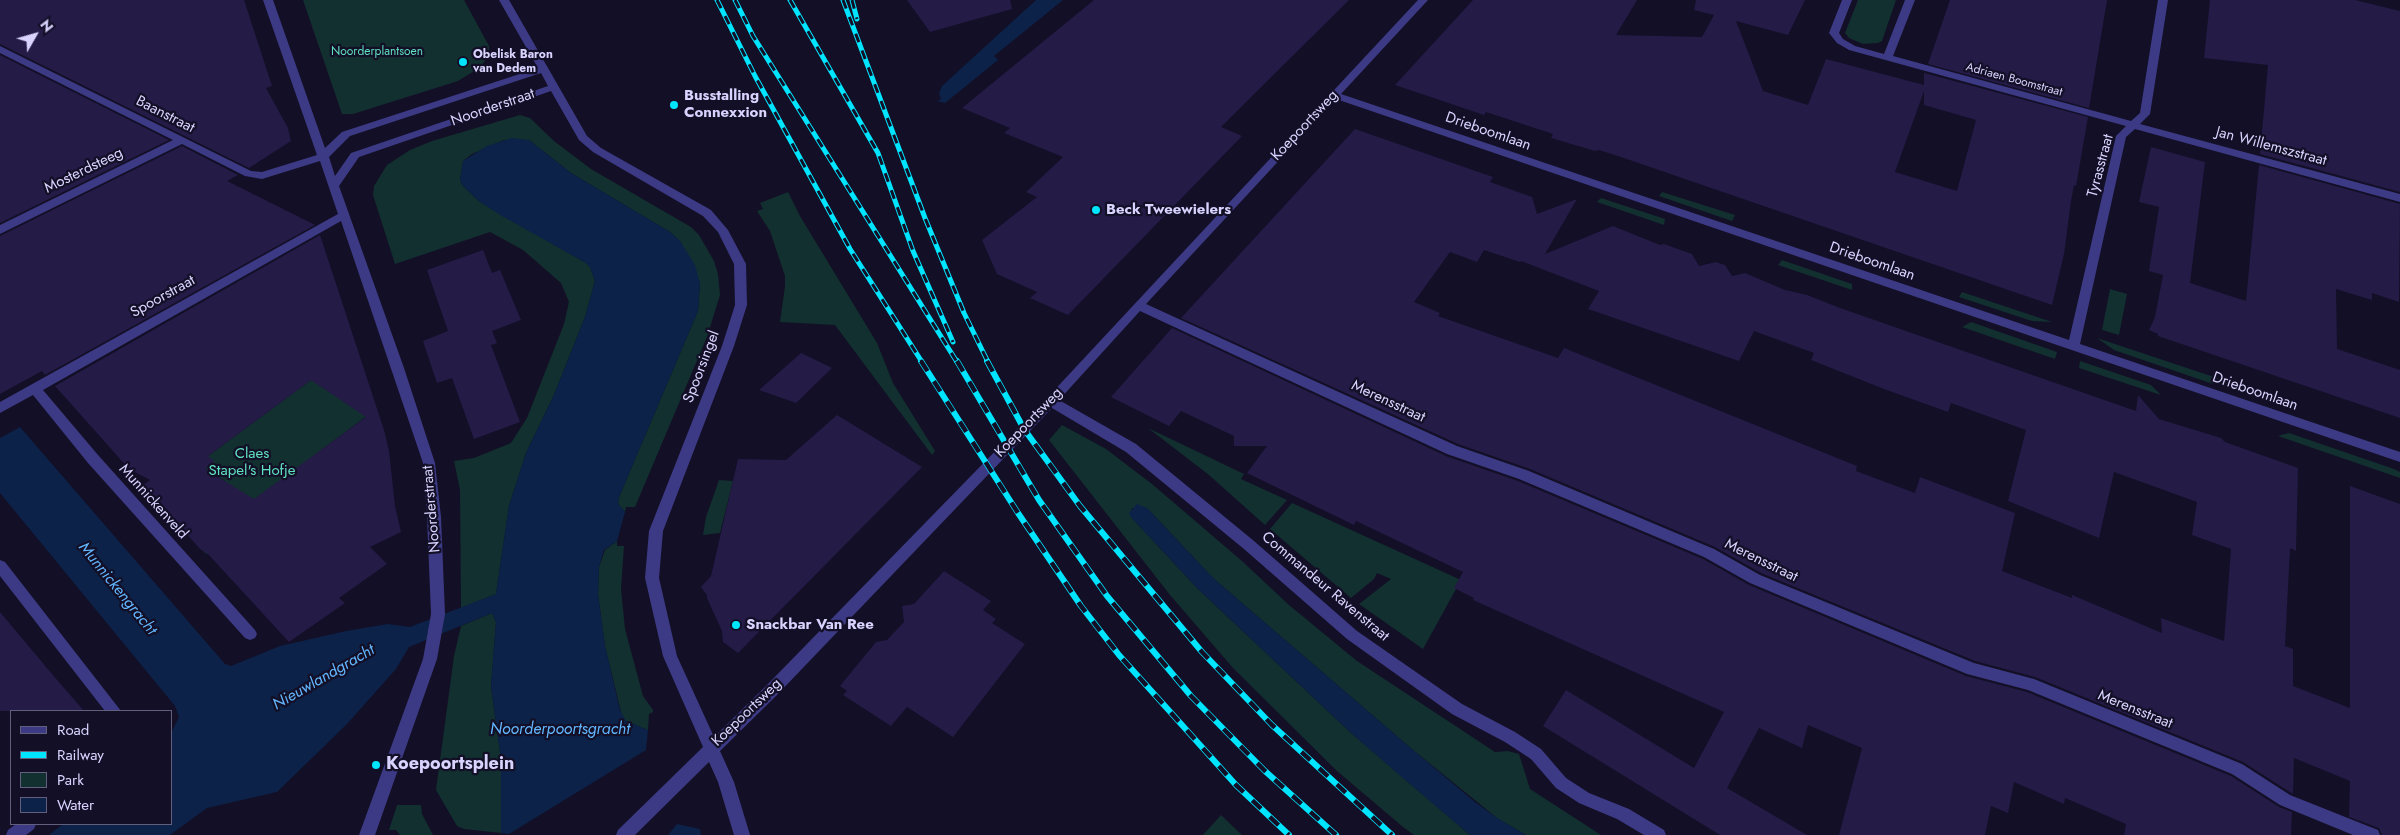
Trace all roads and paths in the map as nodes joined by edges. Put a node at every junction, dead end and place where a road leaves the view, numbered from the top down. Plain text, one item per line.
1 (268, 0) edge
2 (504, 0) edge
3 (1423, 0) edge
4 (1848, 0) edge
5 (1910, 0) edge
6 (2163, 0) edge
7 (0, 49) edge
8 (1887, 58) junction
9 (543, 69) junction
10 (554, 87) junction
11 (1334, 95) junction
12 (2134, 125) junction
13 (182, 140) junction
14 (322, 157) junction
15 (334, 186) junction
16 (2400, 198) edge
17 (342, 216) junction
18 (0, 230) edge
19 (1138, 305) junction
20 (2073, 347) junction
21 (35, 389) junction
22 (1051, 402) junction
23 (0, 408) edge
24 (2400, 456) edge
25 (0, 566) edge
26 (250, 634) dead end
27 (113, 710) edge
28 (711, 748) junction
29 (27, 825) edge
30 (629, 830) edge
31 (14, 835) edge
32 (367, 835) edge
33 (742, 835) edge
34 (1658, 835) edge
35 (2372, 835) edge

1 - 14 street, Noorderstraat
2 - 9 street, Spoorsingel
3 - 11 street, Koepoortsweg
4 - 8 street, Adriaen Boomstraat
5 - 8 street
6 - 12 street, Tyrasstraat
7 - 13 street, Baanstraat
8 - 12 street, Adriaen Boomstraat
9 - 10 street, Spoorsingel
9 - 14 street, Noorderstraat
10 - 15 street, Noorderstraat
10 - 28 street, Spoorsingel
11 - 19 street, Koepoortsweg
11 - 20 street, Drieboomlaan
12 - 16 street, Jan Willemszstraat
12 - 20 street, Tyrasstraat
13 - 14 street, Baanstraat
13 - 18 street, Mosterdsteeg
14 - 15 street, Noorderstraat
15 - 17 street, Noorderstraat
17 - 21 street, Spoorstraat
17 - 32 street, Noorderstraat
19 - 22 street, Koepoortsweg
19 - 35 street, Merensstraat
20 - 24 street, Drieboomlaan
21 - 23 street, Spoorstraat
21 - 26 street, Munnickenveld
22 - 28 street, Koepoortsweg
22 - 34 street, Commandeur Ravenstraat
25 - 27 street
28 - 30 street, Koepoortsweg
28 - 33 street, Spoorsingel
29 - 31 street

